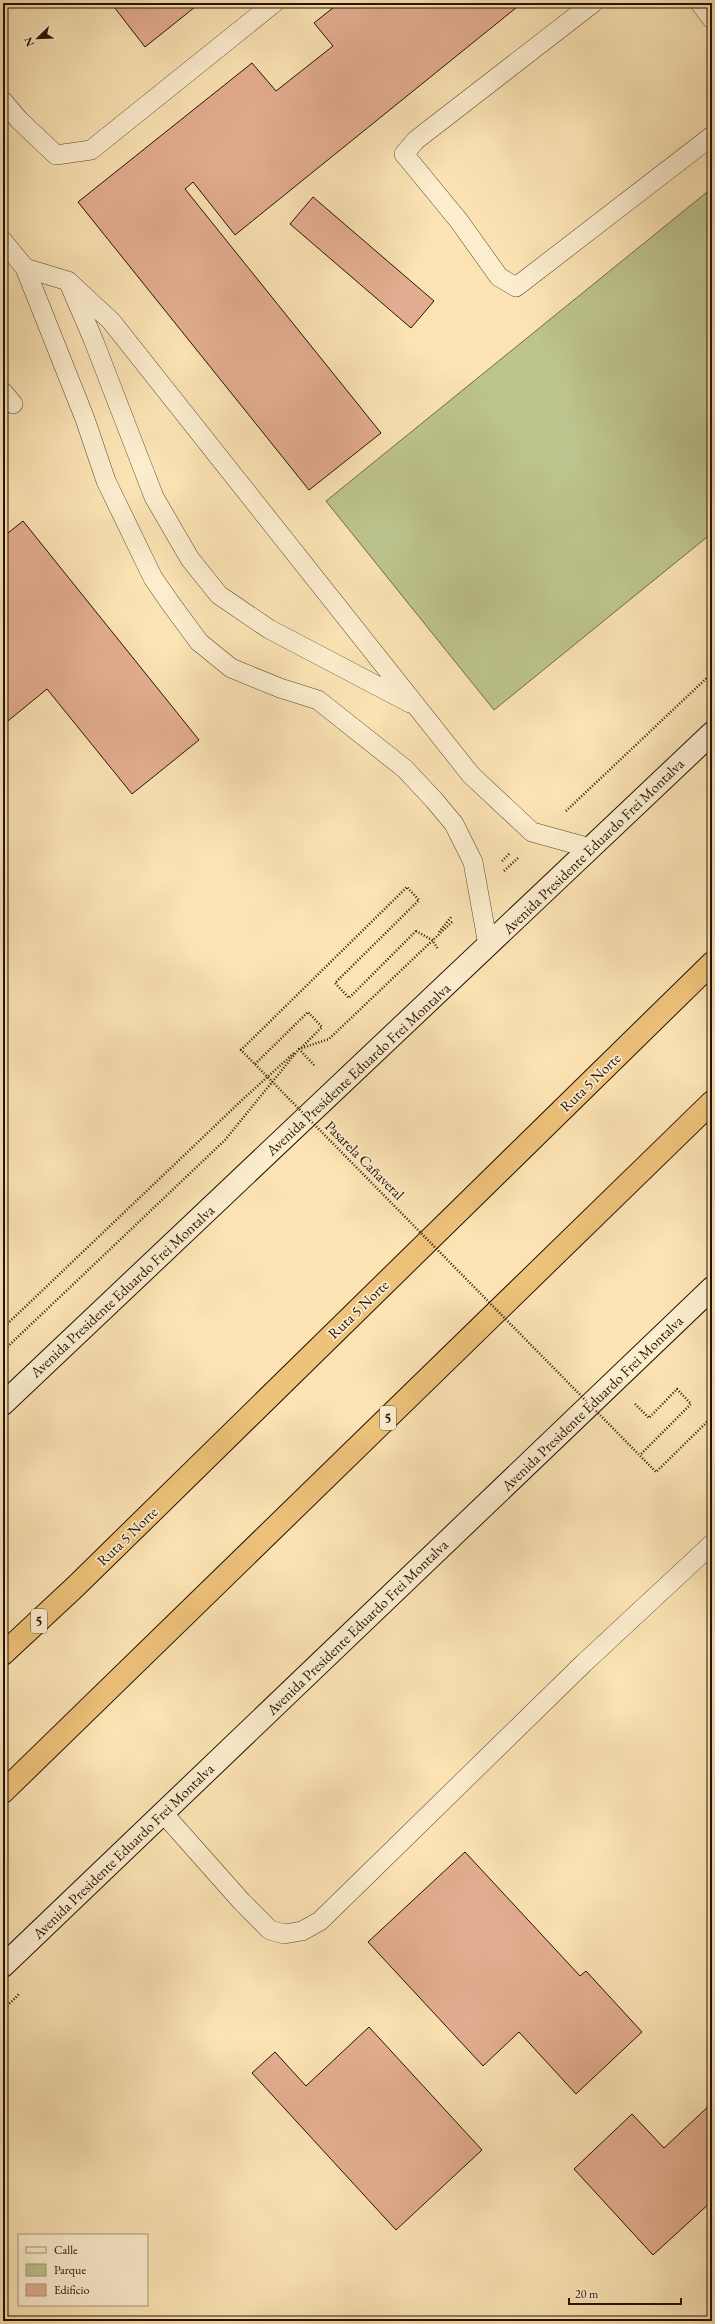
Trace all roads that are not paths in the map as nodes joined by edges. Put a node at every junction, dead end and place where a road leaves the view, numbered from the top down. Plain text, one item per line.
1 (274, 3) edge
2 (593, 3) edge
3 (700, 3) edge
4 (712, 19) edge
5 (3, 101) edge
6 (712, 136) edge
7 (3, 241) edge
8 (25, 268) junction
9 (68, 281) junction
10 (416, 706) junction
11 (712, 733) edge
12 (590, 848) junction
13 (488, 945) junction
14 (708, 965) edge
15 (712, 1102) edge
16 (712, 1288) edge
17 (3, 1404) edge
18 (712, 1544) edge
19 (3, 1654) edge
20 (3, 1792) edge
21 (163, 1813) junction
22 (3, 1966) edge

1 - 5 lane
2 - 6 lane
3 - 4 lane
7 - 8 lane
8 - 9 lane
8 - 13 lane
9 - 10 lane
9 - 10 lane
10 - 12 lane
11 - 12 main road, Avenida Presidente Eduardo Frei Montalva
12 - 13 main road, Avenida Presidente Eduardo Frei Montalva
13 - 17 main road, Avenida Presidente Eduardo Frei Montalva
14 - 19 highway, Ruta 5 Norte / 5
15 - 20 highway, 5
16 - 21 main road, Avenida Presidente Eduardo Frei Montalva
18 - 21 lane
21 - 22 main road, Avenida Presidente Eduardo Frei Montalva

